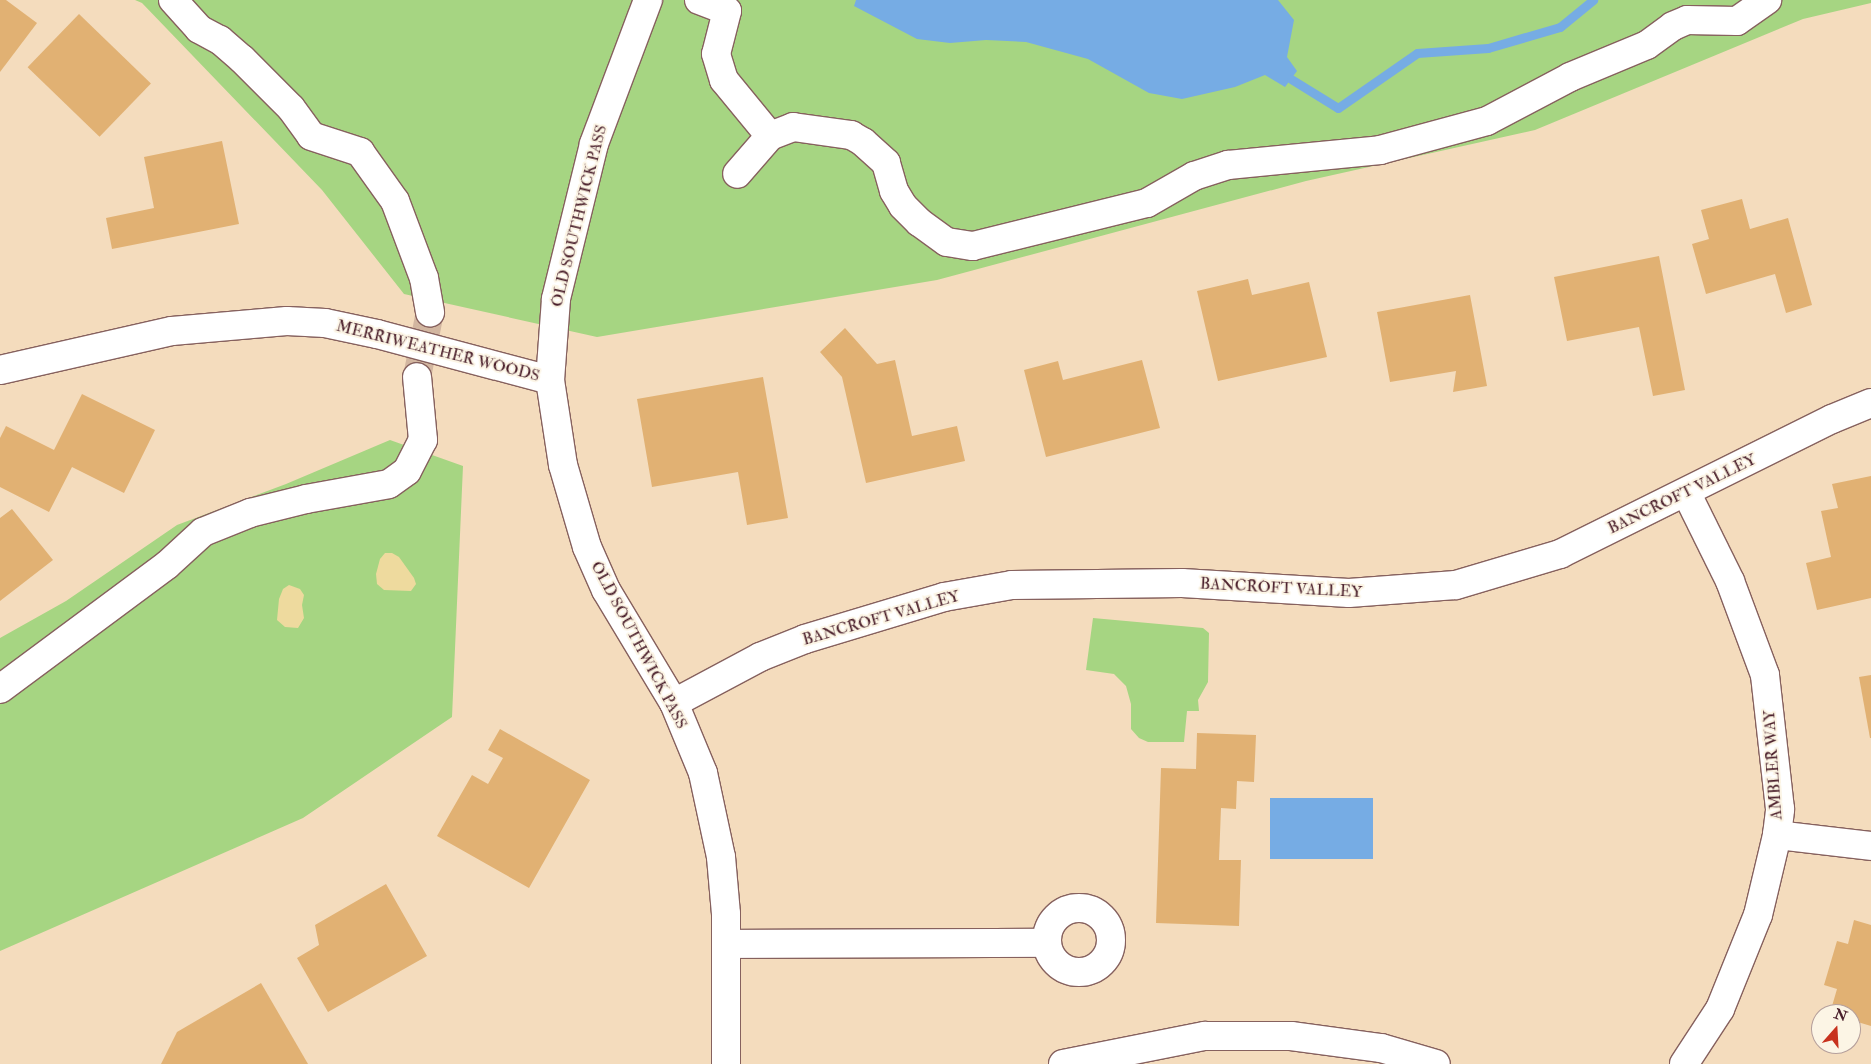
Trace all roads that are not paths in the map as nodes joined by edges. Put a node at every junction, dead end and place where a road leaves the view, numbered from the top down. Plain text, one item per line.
1 (173, 0) edge
2 (648, 0) edge
3 (699, 0) edge
4 (1767, 0) edge
5 (729, 6) edge
6 (770, 136) junction
7 (737, 174) dead end
8 (430, 312) tunnel mouth
9 (0, 370) edge
10 (417, 377) tunnel mouth
11 (550, 380) junction
12 (1871, 403) edge
13 (1686, 492) junction
14 (0, 689) edge
15 (674, 703) junction
16 (1777, 835) junction
17 (1871, 846) edge
18 (726, 944) junction
19 (1048, 944) dead end
20 (726, 1064) edge
21 (1063, 1064) edge
22 (1436, 1064) edge
23 (1684, 1064) edge

1 - 8 street
2 - 11 street, OLD SOUTHWICK PASS
3 - 5 street
4 - 6 street
5 - 6 street
6 - 7 street
9 - 11 street, MERRIWEATHER WOODS
10 - 14 street
11 - 15 street, OLD SOUTHWICK PASS
12 - 13 street, BANCROFT VALLEY
13 - 15 street, BANCROFT VALLEY
13 - 16 street, AMBLER WAY
15 - 18 street, OLD SOUTHWICK PASS
16 - 17 street
16 - 23 street, AMBLER WAY
18 - 19 street
18 - 20 street, OLD SOUTHWICK PASS
21 - 22 street

